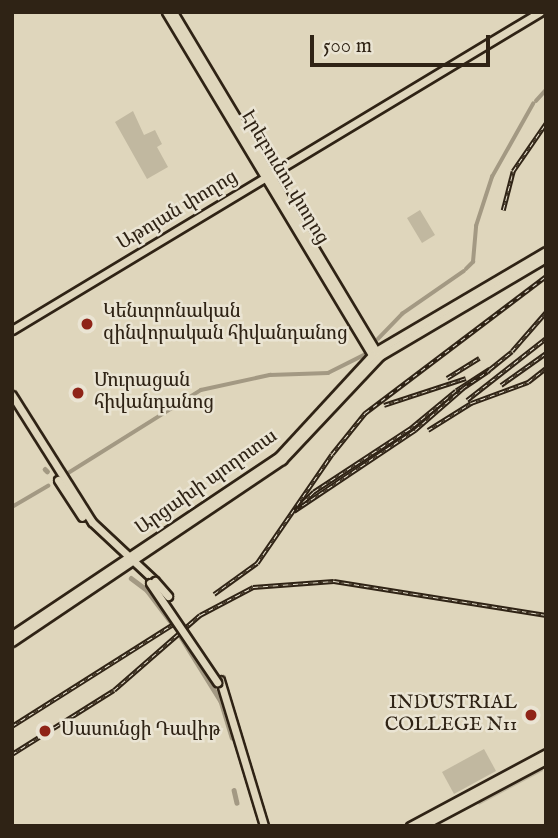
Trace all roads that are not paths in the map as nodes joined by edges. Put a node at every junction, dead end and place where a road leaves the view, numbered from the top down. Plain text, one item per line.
1 (166, 12) edge
2 (173, 12) edge
3 (543, 14) edge
4 (267, 175) junction
5 (546, 251) edge
6 (546, 258) edge
7 (12, 330) edge
8 (376, 356) junction
9 (12, 396) edge
10 (12, 405) edge
11 (129, 561) junction
12 (12, 635) edge
13 (12, 642) edge
14 (546, 753) edge
15 (546, 760) edge
16 (456, 804) junction
17 (262, 826) edge
18 (410, 826) edge
19 (422, 826) edge

1 - 4 main road, Էրեբունու փողոց
2 - 4 main road, Էրեբունու փողոց
3 - 4 main road, Աթոյան փողոց
4 - 7 main road, Աթոյան փողոց
4 - 8 main road, Էրեբունու փողոց
5 - 8 main road, Արցախի պողոտա
6 - 8 main road, Արցախի պողոտա
8 - 11 main road, Արցախի պողոտա
9 - 11 main road
10 - 11 main road
11 - 12 main road, Արցախի պողոտա
11 - 13 main road, Արցախի պողոտա
11 - 17 main road, bridge
14 - 16 main road
15 - 16 main road
16 - 18 main road
16 - 19 main road

